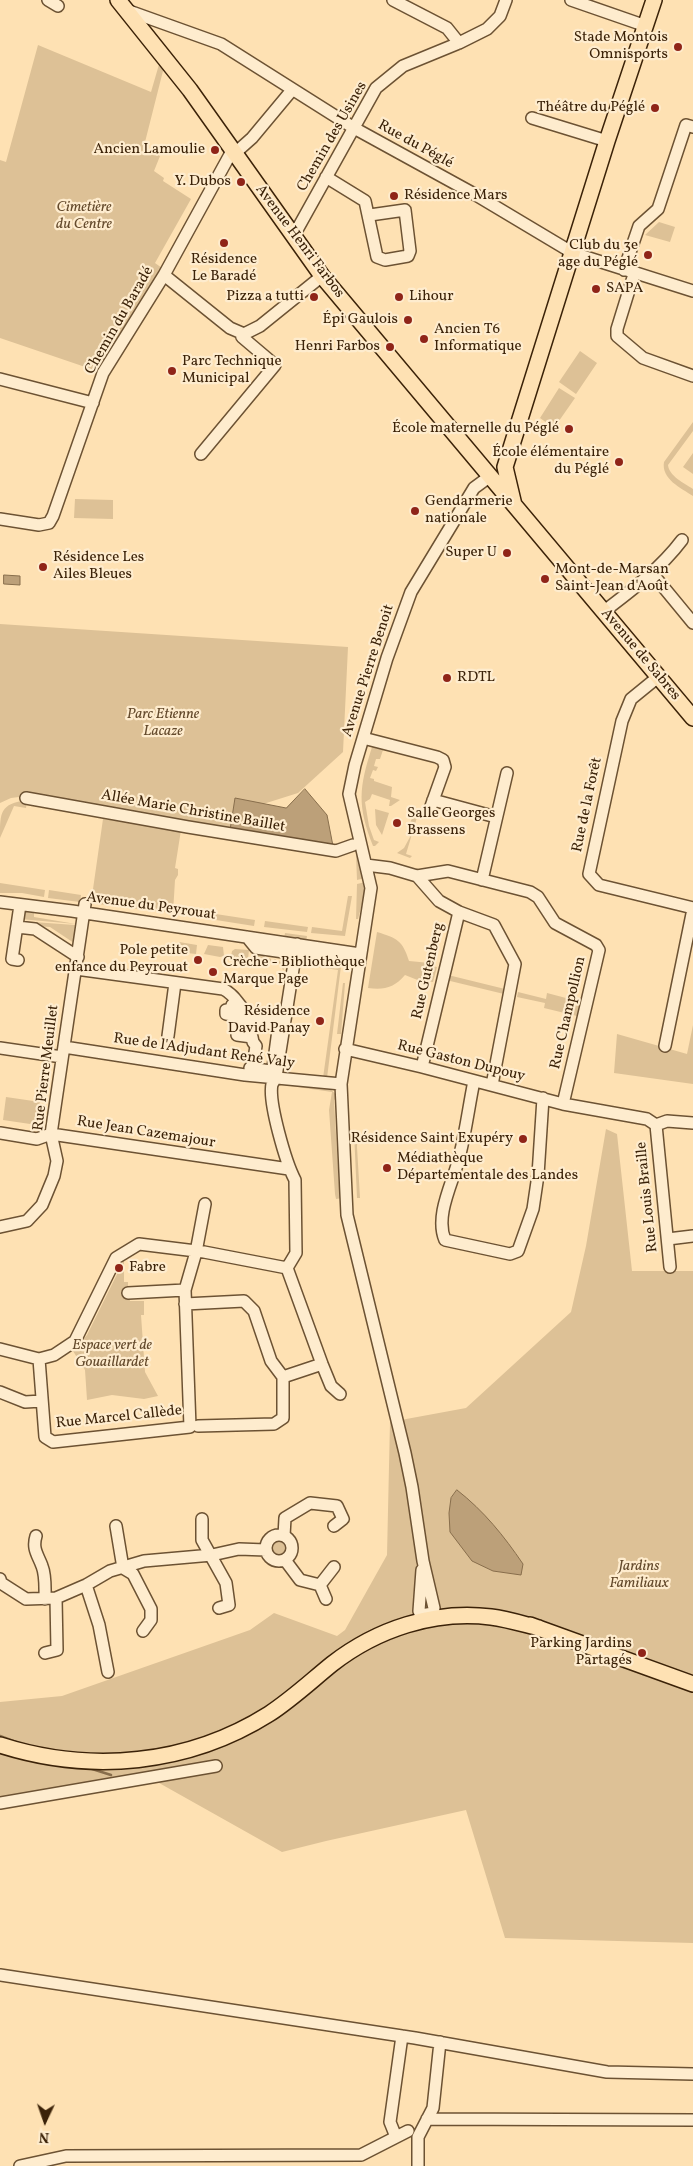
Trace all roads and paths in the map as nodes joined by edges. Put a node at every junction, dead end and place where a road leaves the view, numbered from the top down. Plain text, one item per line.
1 (118, 0) edge
2 (393, 0) edge
3 (506, 0) edge
4 (571, 0) edge
5 (654, 0) edge
6 (128, 11) junction
7 (646, 26) junction
8 (459, 43) junction
9 (292, 90) junction
10 (532, 118) dead end
11 (690, 126) edge
12 (354, 128) junction
13 (607, 141) junction
14 (233, 153) junction
15 (326, 177) junction
16 (370, 215) junction
17 (293, 237) junction
18 (573, 253) junction
19 (629, 272) junction
20 (164, 275) junction
21 (322, 276) junction
22 (693, 291) edge
23 (244, 334) junction
24 (693, 376) edge
25 (0, 379) edge
26 (93, 403) junction
27 (200, 454) dead end
28 (505, 467) junction
29 (489, 477) junction
30 (515, 507) junction
31 (0, 519) edge
32 (682, 540) dead end
33 (651, 572) junction
34 (603, 612) junction
35 (693, 624) edge
36 (658, 677) junction
37 (693, 718) edge
38 (363, 738) junction
39 (506, 773) dead end
40 (26, 798) dead end
41 (496, 817) junction
42 (353, 845) dead end
43 (366, 865) junction
44 (417, 876) junction
45 (482, 880) junction
46 (0, 902) edge
47 (20, 905) junction
48 (84, 908) junction
49 (693, 908) edge
50 (459, 912) junction
51 (17, 926) junction
52 (296, 949) junction
53 (360, 954) junction
54 (18, 960) dead end
55 (77, 963) junction
56 (172, 983) junction
57 (285, 1020) junction
58 (168, 1036) dead end
59 (665, 1046) dead end
60 (0, 1048) edge
61 (345, 1049) junction
62 (63, 1052) junction
63 (422, 1067) junction
64 (250, 1068) joint
65 (276, 1077) junction
66 (474, 1081) junction
67 (340, 1084) junction
68 (492, 1086) junction
69 (543, 1098) junction
70 (563, 1104) junction
71 (693, 1123) edge
72 (656, 1125) junction
73 (0, 1133) edge
74 (52, 1134) junction
75 (289, 1169) junction
76 (205, 1204) dead end
77 (0, 1227) edge
78 (693, 1236) edge
79 (668, 1239) junction
80 (196, 1252) junction
81 (670, 1267) dead end
82 (287, 1268) junction
83 (185, 1290) junction
84 (128, 1293) dead end
85 (185, 1304) junction
86 (0, 1349) edge
87 (39, 1359) junction
88 (322, 1364) junction
89 (283, 1377) junction
90 (0, 1392) edge
91 (340, 1394) dead end
92 (42, 1401) junction
93 (198, 1426) dead end
94 (202, 1519) dead end
95 (116, 1526) dead end
96 (334, 1526) dead end
97 (36, 1536) dead end
98 (284, 1536) junction
99 (266, 1550) junction
100 (212, 1555) junction
101 (285, 1560) junction
102 (334, 1567) dead end
103 (123, 1568) junction
104 (0, 1582) edge
105 (86, 1585) junction
106 (320, 1585) junction
107 (50, 1598) junction
108 (326, 1599) dead end
109 (219, 1608) dead end
110 (424, 1614) junction
111 (143, 1631) dead end
112 (45, 1653) dead end
113 (333, 1663) junction
114 (108, 1672) dead end
115 (693, 1684) edge
116 (0, 1745) edge
117 (216, 1766) dead end
118 (0, 1803) edge
119 (0, 1975) edge
120 (402, 2036) junction
121 (440, 2042) junction
122 (693, 2074) edge
123 (428, 2119) junction
124 (693, 2120) edge
125 (408, 2131) dead end
126 (396, 2137) junction
127 (20, 2166) edge
128 (418, 2166) edge

1 - 6 main road, Avenue Henri Farbos
2 - 8 street
3 - 8 street, Chemin des Usines
4 - 7 street
5 - 7 main road
6 - 9 street, Rue du Péglé
6 - 14 main road, Avenue Henri Farbos
7 - 13 main road
8 - 12 street, Chemin des Usines
9 - 12 street, Rue du Péglé
9 - 14 street, Chemin du Baradé
10 - 13 street
11 - 19 street
12 - 15 street, Chemin des Usines
12 - 18 street, Rue du Péglé
13 - 18 main road
14 - 17 main road, Avenue Henri Farbos
14 - 20 street, Chemin du Baradé
15 - 16 street
15 - 17 street, Chemin des Usines
16 - 16 street
17 - 21 main road, Avenue Henri Farbos
18 - 19 street, Rue du Péglé
18 - 28 main road
19 - 22 street, Rue du Péglé
19 - 24 street
20 - 23 street
20 - 26 street, Chemin du Baradé
21 - 23 street
21 - 29 main road, Avenue Henri Farbos
23 - 27 street
25 - 26 street
26 - 31 street, Chemin du Baradé
28 - 29 main road
28 - 30 main road
29 - 30 main road, Avenue de Sabres
29 - 38 street, Avenue Pierre Benoit
30 - 34 main road, Avenue de Sabres
32 - 33 street
33 - 34 street
33 - 35 street
34 - 36 main road, Avenue de Sabres
36 - 37 main road, Avenue de Sabres
36 - 49 street, Rue de la Forêt
38 - 41 street
38 - 43 street, Avenue Pierre Benoit
39 - 41 street
40 - 42 street, Allée Marie Christine Baillet
41 - 45 street
43 - 44 street, Rue Champollion
43 - 53 street, Avenue Pierre Benoit
44 - 45 street, Rue Champollion
44 - 50 street
45 - 70 street, Rue Champollion
46 - 47 street, Avenue du Peyrouat
47 - 48 street, Avenue du Peyrouat
47 - 51 street
48 - 52 street, Avenue du Peyrouat
48 - 55 street, Rue Pierre Meuillet
49 - 59 street
50 - 63 street, Rue Gutenberg
50 - 68 street
51 - 54 street
51 - 55 street
52 - 53 street, Avenue du Peyrouat
52 - 57 street
53 - 61 street, Avenue Pierre Benoit
55 - 56 street
55 - 62 street, Rue Pierre Meuillet
56 - 57 street
56 - 58 street
57 - 65 street
60 - 62 street, Rue de l'Adjudant René Valy
61 - 63 street, Rue Gaston Dupouy
61 - 67 street, Avenue Pierre Benoit
62 - 65 street, Rue de l'Adjudant René Valy
62 - 74 street, Rue Pierre Meuillet
63 - 66 street, Rue Gaston Dupouy
64 - 64 street
65 - 67 street, Rue de l'Adjudant René Valy
65 - 75 street
66 - 68 street, Rue Gaston Dupouy
66 - 69 street
67 - 110 street, Avenue Pierre Benoit
68 - 69 street, Rue Gaston Dupouy
69 - 70 street, Rue Gaston Dupouy
70 - 72 street, Rue Gaston Dupouy
71 - 72 street
72 - 79 street, Rue Louis Braille
73 - 74 street, Rue Jean Cazemajour
74 - 75 street, Rue Jean Cazemajour
74 - 77 street, Rue Pierre Meuillet
75 - 82 street
76 - 80 street, Rue Marcel Callède
78 - 79 street
79 - 81 street, Rue Louis Braille
80 - 82 street
80 - 83 street, Rue Marcel Callède
80 - 87 street
82 - 88 street
83 - 84 street
83 - 85 street, Rue Marcel Callède
85 - 89 street
85 - 92 street, Rue Marcel Callède
86 - 87 street
87 - 92 street, Rue Marcel Callède
88 - 89 street
88 - 91 street
89 - 93 street
90 - 92 street
94 - 100 street
95 - 103 street
96 - 98 street
97 - 107 street
98 - 99 street
98 - 101 street
99 - 100 street
99 - 101 street
100 - 103 street
100 - 109 street
101 - 106 street
102 - 106 street
103 - 105 street
103 - 111 street
104 - 107 street
105 - 107 street
105 - 114 street
106 - 108 street
107 - 112 street
110 - 113 main road
110 - 113 main road
110 - 115 main road
113 - 116 main road
117 - 118 street
119 - 120 street
120 - 121 street
120 - 126 street
121 - 122 street
121 - 123 street
123 - 124 street
123 - 128 street
125 - 126 street
126 - 127 street

